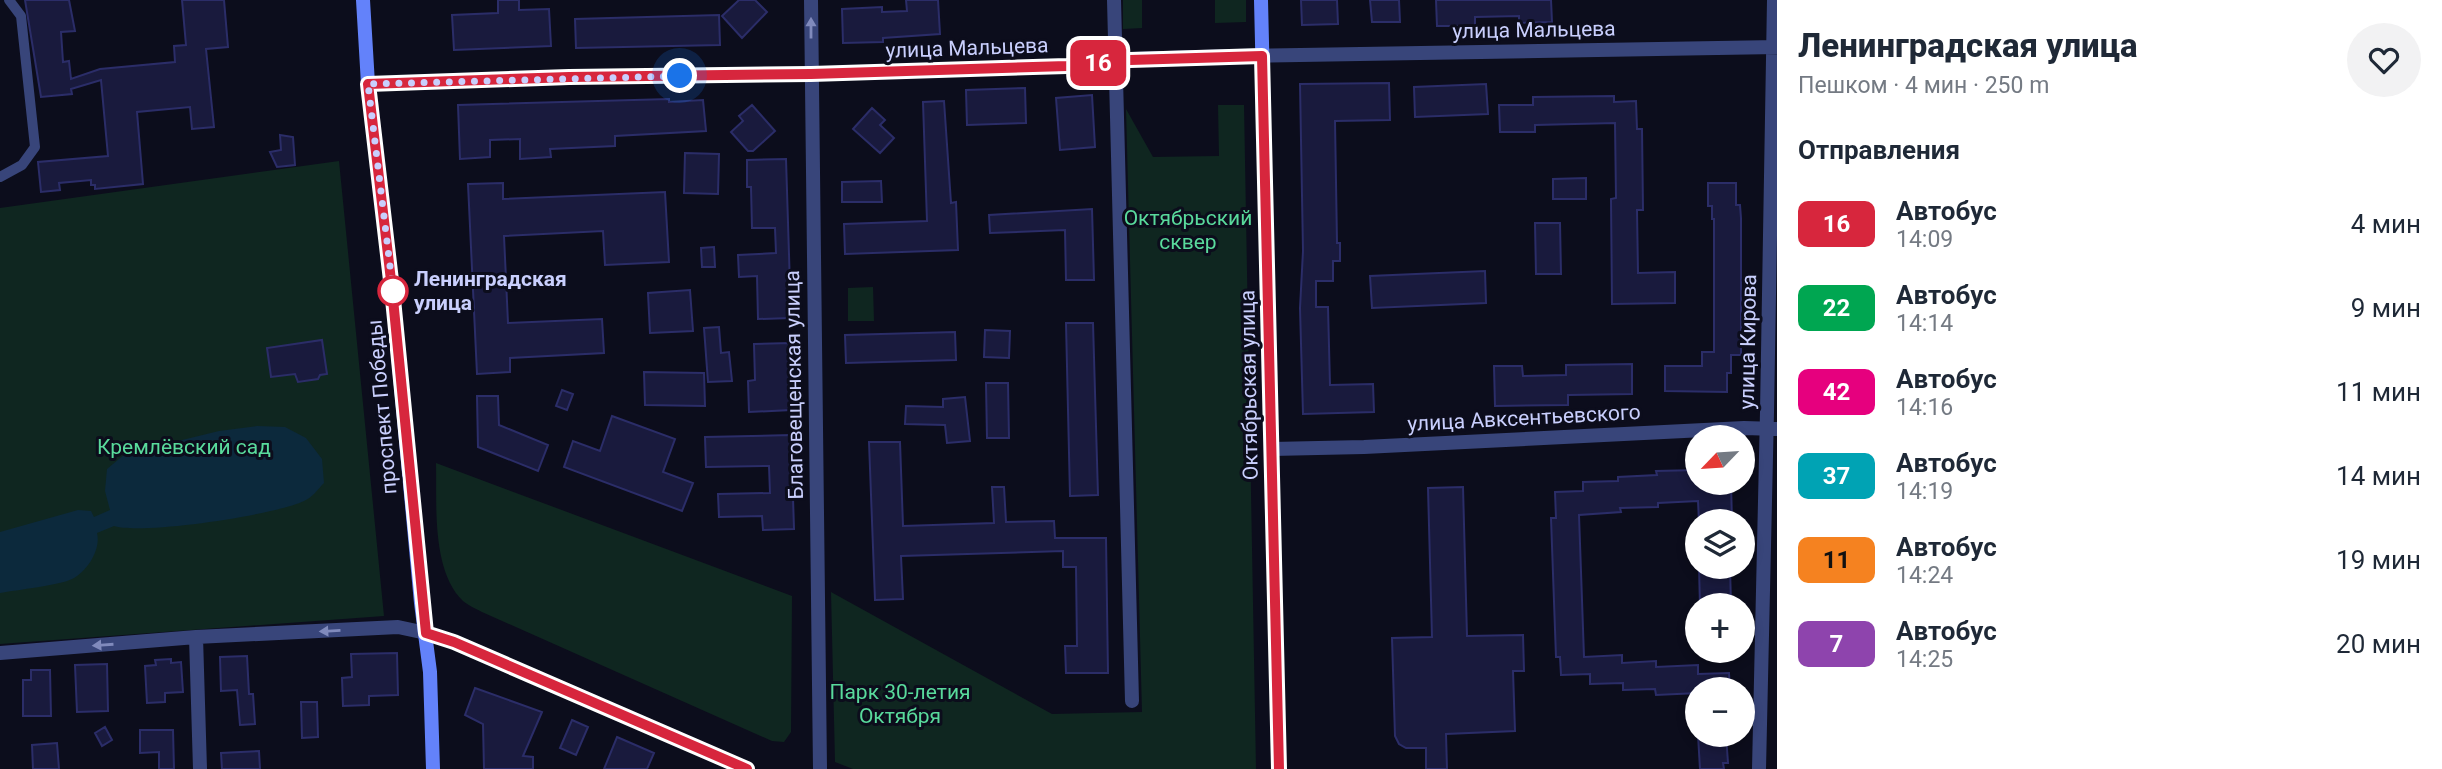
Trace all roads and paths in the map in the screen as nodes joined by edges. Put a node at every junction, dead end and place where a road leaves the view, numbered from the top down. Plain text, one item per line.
1 (9, 0) edge
2 (363, 0) edge
3 (811, 0) edge
4 (1114, 0) edge
5 (1261, 0) edge
6 (1774, 0) edge
7 (1775, 47) edge
8 (1262, 56) junction
9 (1115, 60) junction
10 (811, 74) junction
11 (368, 84) junction
12 (0, 177) edge
13 (1772, 429) edge
14 (1272, 449) junction
15 (426, 633) junction
16 (196, 637) junction
17 (0, 653) edge
18 (1132, 701) dead end
19 (200, 769) edge
20 (433, 769) edge
21 (747, 769) edge
22 (820, 769) edge
23 (1279, 769) edge
24 (1759, 769) edge

1 - 12 street
2 - 11 main road, проспект Победы
10 -> 3 street, Благовещенская улица
4 - 9 street
5 - 8 main road, Октябрьская улица
6 - 7 street, улица Кирова
7 - 8 street, улица Мальцева
7 - 13 street, улица Кирова
8 - 9 street, улица Мальцева
8 - 14 main road, Октябрьская улица
9 - 10 street, улица Мальцева
9 - 18 street
10 - 11 street, улица Мальцева
10 - 22 street, Благовещенская улица
11 - 15 main road, проспект Победы
13 - 14 street, улица Авксентьевского
13 - 24 street, улица Кирова
14 - 23 main road, Октябрьская улица
15 -> 16 street
15 - 20 main road, проспект Победы
15 - 21 main road
16 -> 17 street
16 - 19 street

